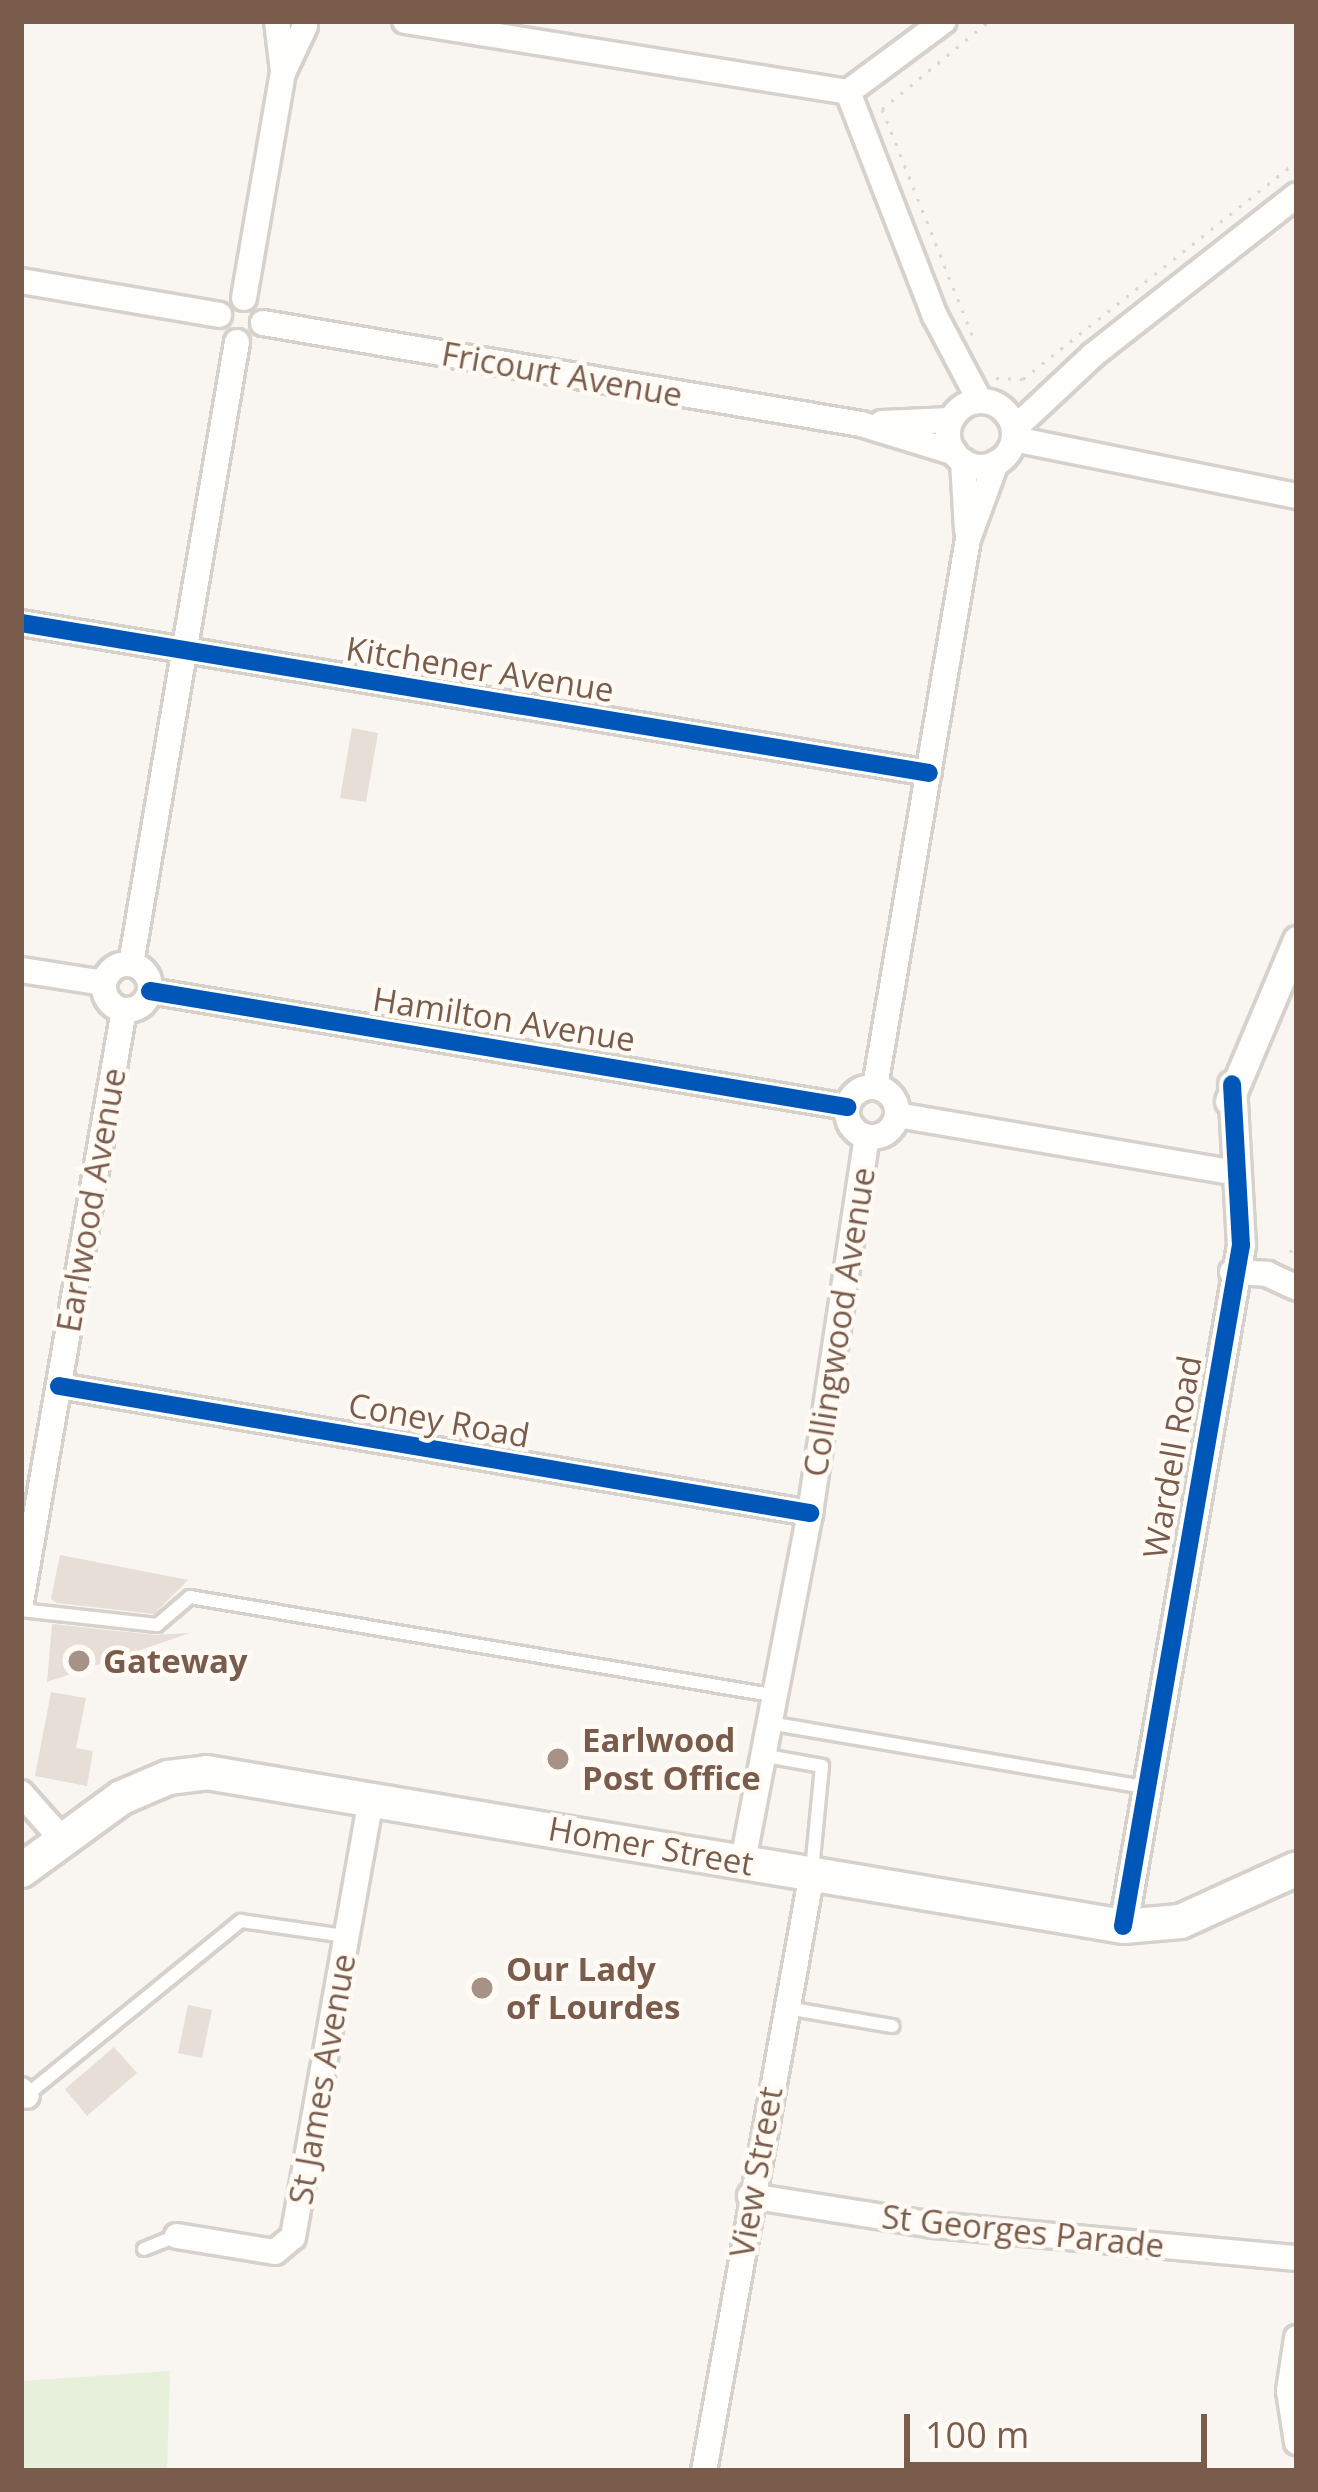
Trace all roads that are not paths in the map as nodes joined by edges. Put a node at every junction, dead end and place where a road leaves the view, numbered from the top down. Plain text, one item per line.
1 (405, 21) edge
2 (944, 21) edge
3 (294, 22) edge
4 (848, 92) junction
5 (1297, 195) edge
6 (21, 281) edge
7 (244, 298) junction
8 (219, 315) junction
9 (263, 323) junction
10 (237, 342) junction
11 (1093, 355) junction
12 (1060, 386) junction
13 (861, 424) junction
14 (990, 428) junction
15 (1077, 454) junction
16 (959, 457) junction
17 (1117, 465) junction
18 (1297, 496) edge
19 (968, 538) junction
20 (21, 623) edge
21 (184, 651) junction
22 (929, 773) junction
23 (1297, 940) edge
24 (131, 964) junction
25 (21, 970) edge
26 (104, 983) junction
27 (150, 991) junction
28 (124, 1010) junction
29 (1232, 1084) junction
30 (875, 1087) junction
31 (847, 1107) junction
32 (897, 1115) junction
33 (867, 1136) junction
34 (1223, 1171) junction
35 (1232, 1272) junction
36 (1297, 1288) edge
37 (59, 1386) junction
38 (810, 1513) junction
39 (22, 1595) edge
40 (771, 1694) junction
41 (766, 1722) junction
42 (760, 1755) junction
43 (1146, 1788) junction
44 (21, 1793) edge
45 (371, 1799) junction
46 (59, 1836) junction
47 (743, 1861) junction
48 (1297, 1868) edge
49 (21, 1870) edge
50 (812, 1873) junction
51 (1123, 1926) junction
52 (346, 1936) junction
53 (785, 2008) junction
54 (892, 2026) dead end
55 (23, 2095) edge
56 (750, 2196) junction
57 (177, 2236) joint
58 (144, 2249) dead end
59 (1297, 2258) edge
60 (1297, 2338) edge
61 (1297, 2442) edge
62 (704, 2471) edge

1 - 4 street
2 - 4 street
3 - 7 street
4 - 14 street
5 - 11 street
6 - 8 street
7 - 8 street
7 - 9 street
8 - 10 street
9 - 10 street
9 - 13 street, Fricourt Avenue
10 - 21 street
11 - 12 street
11 - 14 street
12 - 14 street
12 - 15 street
13 - 14 street, Fricourt Avenue
13 - 16 street, Fricourt Avenue
14 - 15 street, Fricourt Avenue
14 - 16 street
14 - 16 street, Fricourt Avenue
14 - 17 street, Fricourt Avenue
14 - 19 street
15 - 17 street, Fricourt Avenue
16 - 19 street
17 - 18 street, Fricourt Avenue
19 - 22 street
20 - 21 street, Kitchener Avenue
21 - 22 street, Kitchener Avenue
21 - 24 street
22 - 30 street
23 - 29 street, Wardell Road
24 - 26 street
24 - 27 street
25 - 26 street
26 - 28 street
27 - 28 street
27 - 31 street, Hamilton Avenue
28 - 37 street, Earlwood Avenue
29 - 34 street, Wardell Road
29 - 35 street, Wardell Road
30 - 31 street
30 - 32 street
31 - 33 street
32 - 33 street
32 - 34 street
33 - 38 street, Collingwood Avenue
34 - 35 street, Wardell Road
35 - 36 street
35 - 43 street, Wardell Road
37 - 38 street, Coney Road
37 - 39 street, Earlwood Avenue
38 - 40 street, Collingwood Avenue
39 - 40 lane
40 - 41 street, Collingwood Avenue
41 - 42 street, Collingwood Avenue
41 - 43 lane
42 - 47 street, Collingwood Avenue
42 - 50 lane
43 - 51 street, Wardell Road
44 - 46 street
45 - 46 main road, Homer Street
45 - 47 main road, Homer Street
45 - 52 street, St James Avenue
46 - 49 main road, Homer Street
47 - 50 main road, Homer Street
48 - 51 main road, Homer Street
50 - 51 main road, Homer Street
50 - 53 street, View Street
52 - 55 lane
52 - 57 street, St James Avenue
53 - 54 lane
53 - 56 street, View Street
56 - 59 street, St Georges Parade
56 - 62 street, View Street
57 - 58 lane
60 - 61 street

